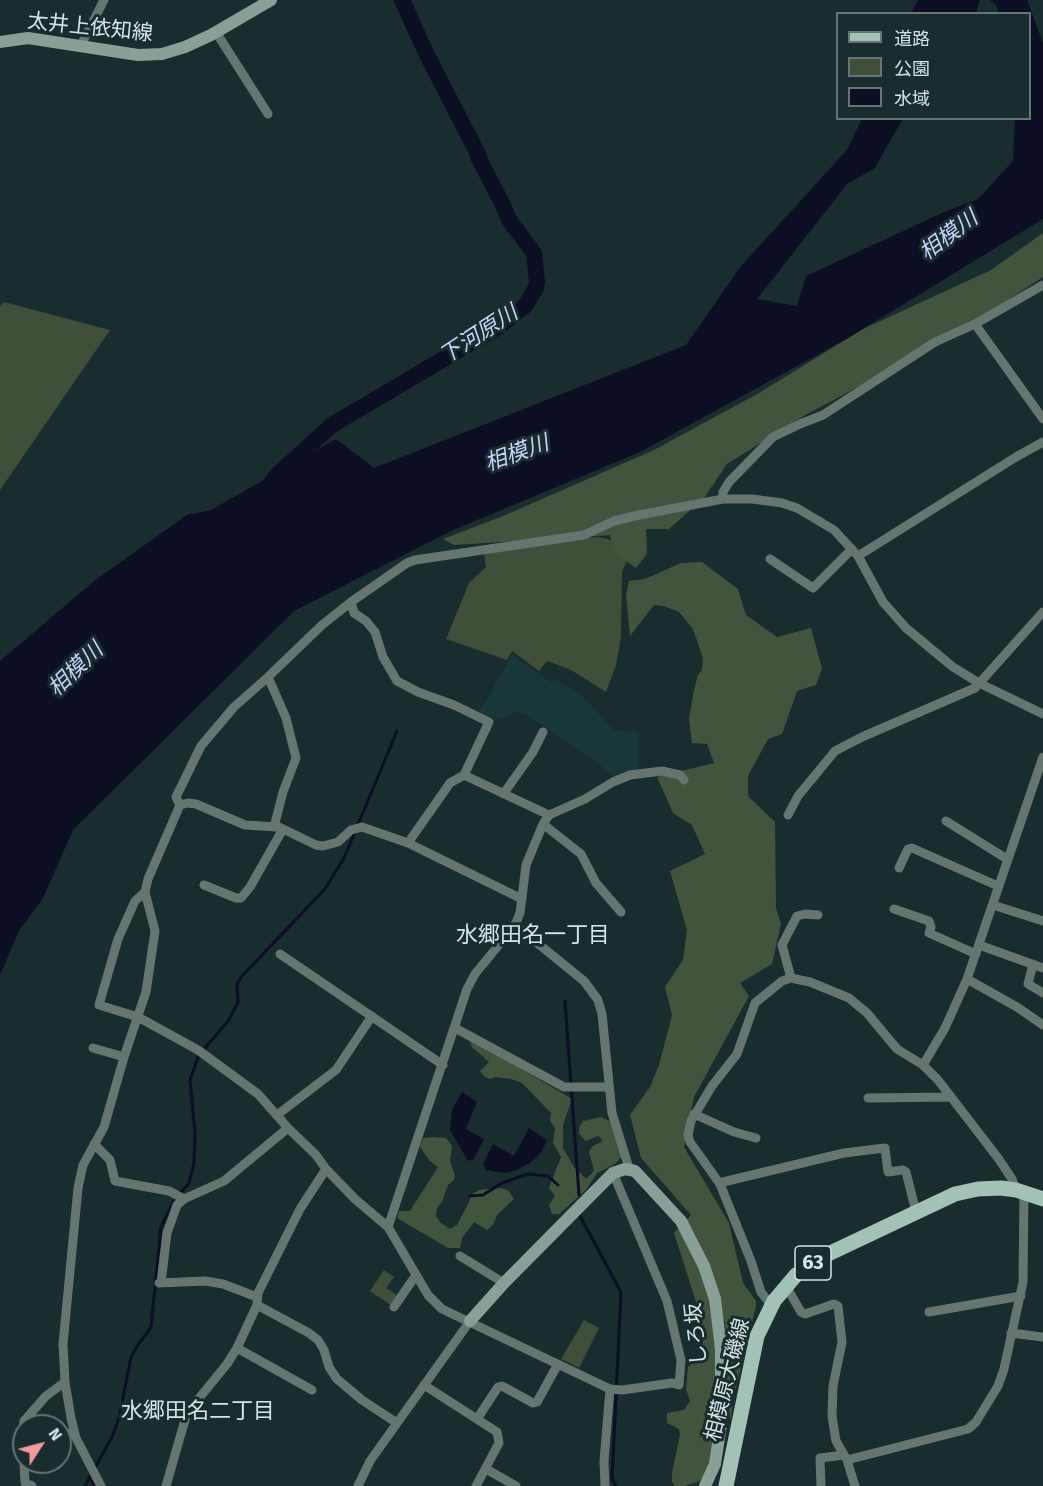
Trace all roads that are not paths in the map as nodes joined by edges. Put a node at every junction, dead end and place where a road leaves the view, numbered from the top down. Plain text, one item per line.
1 (104, 0) edge
2 (271, 0) edge
3 (216, 32) junction
4 (0, 42) edge
5 (81, 45) junction
6 (268, 114) dead end
7 (1043, 285) edge
8 (975, 324) junction
9 (1043, 419) edge
10 (1043, 442) edge
11 (723, 499) junction
12 (855, 552) junction
13 (770, 559) dead end
14 (351, 602) junction
15 (1043, 612) edge
16 (268, 677) junction
17 (979, 683) junction
18 (1043, 714) edge
19 (543, 732) dead end
20 (1043, 757) edge
21 (464, 775) junction
22 (684, 780) dead end
23 (504, 793) junction
24 (180, 805) junction
25 (788, 815) dead end
26 (546, 820) junction
27 (946, 822) dead end
28 (279, 828) junction
29 (408, 843) junction
30 (1007, 859) junction
31 (899, 868) dead end
32 (204, 885) dead end
33 (998, 886) junction
34 (145, 892) junction
35 (522, 899) junction
36 (993, 904) junction
37 (894, 909) dead end
38 (621, 912) dead end
39 (818, 915) dead end
40 (1043, 921) edge
41 (515, 926) junction
42 (977, 950) junction
43 (280, 954) dead end
44 (1033, 964) junction
45 (1043, 968) edge
46 (791, 978) junction
47 (967, 979) junction
48 (1043, 993) edge
49 (372, 1016) junction
50 (138, 1017) junction
51 (1043, 1025) edge
52 (455, 1028) junction
53 (93, 1048) dead end
54 (124, 1057) junction
55 (442, 1065) junction
56 (923, 1065) junction
57 (609, 1087) junction
58 (951, 1097) junction
59 (868, 1098) dead end
60 (694, 1114) junction
61 (277, 1115) junction
62 (288, 1128) junction
63 (756, 1138) dead end
64 (94, 1144) junction
65 (629, 1168) junction
66 (326, 1169) junction
67 (613, 1173) junction
68 (720, 1184) junction
69 (1020, 1191) junction
70 (180, 1196) junction
71 (1043, 1198) edge
72 (916, 1212) junction
73 (388, 1227) junction
74 (460, 1256) dead end
75 (416, 1275) junction
76 (504, 1283) junction
77 (786, 1286) junction
78 (1021, 1296) junction
79 (257, 1301) junction
80 (771, 1305) junction
81 (394, 1307) dead end
82 (929, 1312) dead end
83 (470, 1322) junction
84 (1011, 1333) junction
85 (1043, 1337) edge
86 (237, 1348) junction
87 (558, 1364) junction
88 (65, 1383) junction
89 (424, 1384) junction
90 (312, 1389) dead end
91 (610, 1389) junction
92 (30, 1414) edge
93 (477, 1419) junction
94 (397, 1423) junction
95 (75, 1431) junction
96 (72, 1433) edge
97 (845, 1458) junction
98 (486, 1469) junction
99 (25, 1474) edge
100 (96, 1478) edge
101 (32, 1486) edge
102 (166, 1486) edge
103 (358, 1486) edge
104 (476, 1486) edge
105 (516, 1486) edge
106 (605, 1486) edge
107 (705, 1486) edge
108 (726, 1486) edge
109 (821, 1486) edge
110 (855, 1486) edge

1 - 5 street
2 - 3 street, 太井上依知線
3 - 5 street, 太井上依知線
3 - 6 street
4 - 5 street, 太井上依知線
7 - 8 street
8 - 9 street
8 - 11 street
10 - 12 street
11 - 12 street
11 - 14 street
12 - 13 street
12 - 17 street
14 - 16 street
14 - 21 street
15 - 17 street
16 - 24 street
16 - 28 street
17 - 18 street
17 - 25 street
19 - 23 street
20 - 30 street
21 - 23 street
21 - 29 street
22 - 26 street
23 - 26 street
24 - 28 street
24 - 34 street
26 - 35 street
26 - 38 street
27 - 30 street
28 - 29 street
28 - 32 street
29 - 35 street
30 - 33 street
31 - 33 street
33 - 36 street
34 - 50 street
34 - 50 street
35 - 41 street
36 - 40 street
36 - 42 street
37 - 42 street
39 - 46 street
41 - 52 street
41 - 57 street
42 - 44 street
42 - 47 street
43 - 49 street
44 - 45 street
44 - 48 street
46 - 56 street
46 - 60 street
47 - 51 street
47 - 56 street
49 - 55 street
49 - 61 street
50 - 54 street
50 - 61 street
52 - 55 street
52 - 57 street
53 - 54 street
54 - 64 street
55 - 73 street
56 - 58 street
57 - 65 street
58 - 59 street
58 - 69 street
60 - 63 street
60 - 68 street
61 - 62 street
62 - 66 street
62 - 70 street
64 - 70 street
64 - 88 street
65 - 67 street
65 - 107 street, しろ坂
66 - 73 street
66 - 79 street
67 - 76 street
67 - 91 street
68 - 72 street
68 - 80 street
69 - 71 main road, 相模原大磯線 / 63
69 - 72 main road, 相模原大磯線 / 63
69 - 78 street
70 - 79 street
72 - 77 main road, 相模原大磯線 / 63
73 - 75 street
74 - 76 street
75 - 81 street
75 - 83 street
76 - 83 street
77 - 80 main road, 相模原大磯線 / 63
77 - 97 street
78 - 82 street
78 - 84 street
79 - 86 street
79 - 94 street
80 - 108 main road, 相模原大磯線 / 63
83 - 87 street
83 - 89 street
84 - 85 street
84 - 97 street
86 - 90 street
86 - 102 street
87 - 91 street
87 - 93 street
88 - 92 street
88 - 95 street
89 - 93 street
89 - 94 street
91 - 106 street
93 - 98 street
94 - 103 street
95 - 96 street
95 - 100 street
97 - 109 street
97 - 110 street
98 - 104 street
98 - 105 street
99 - 101 street

